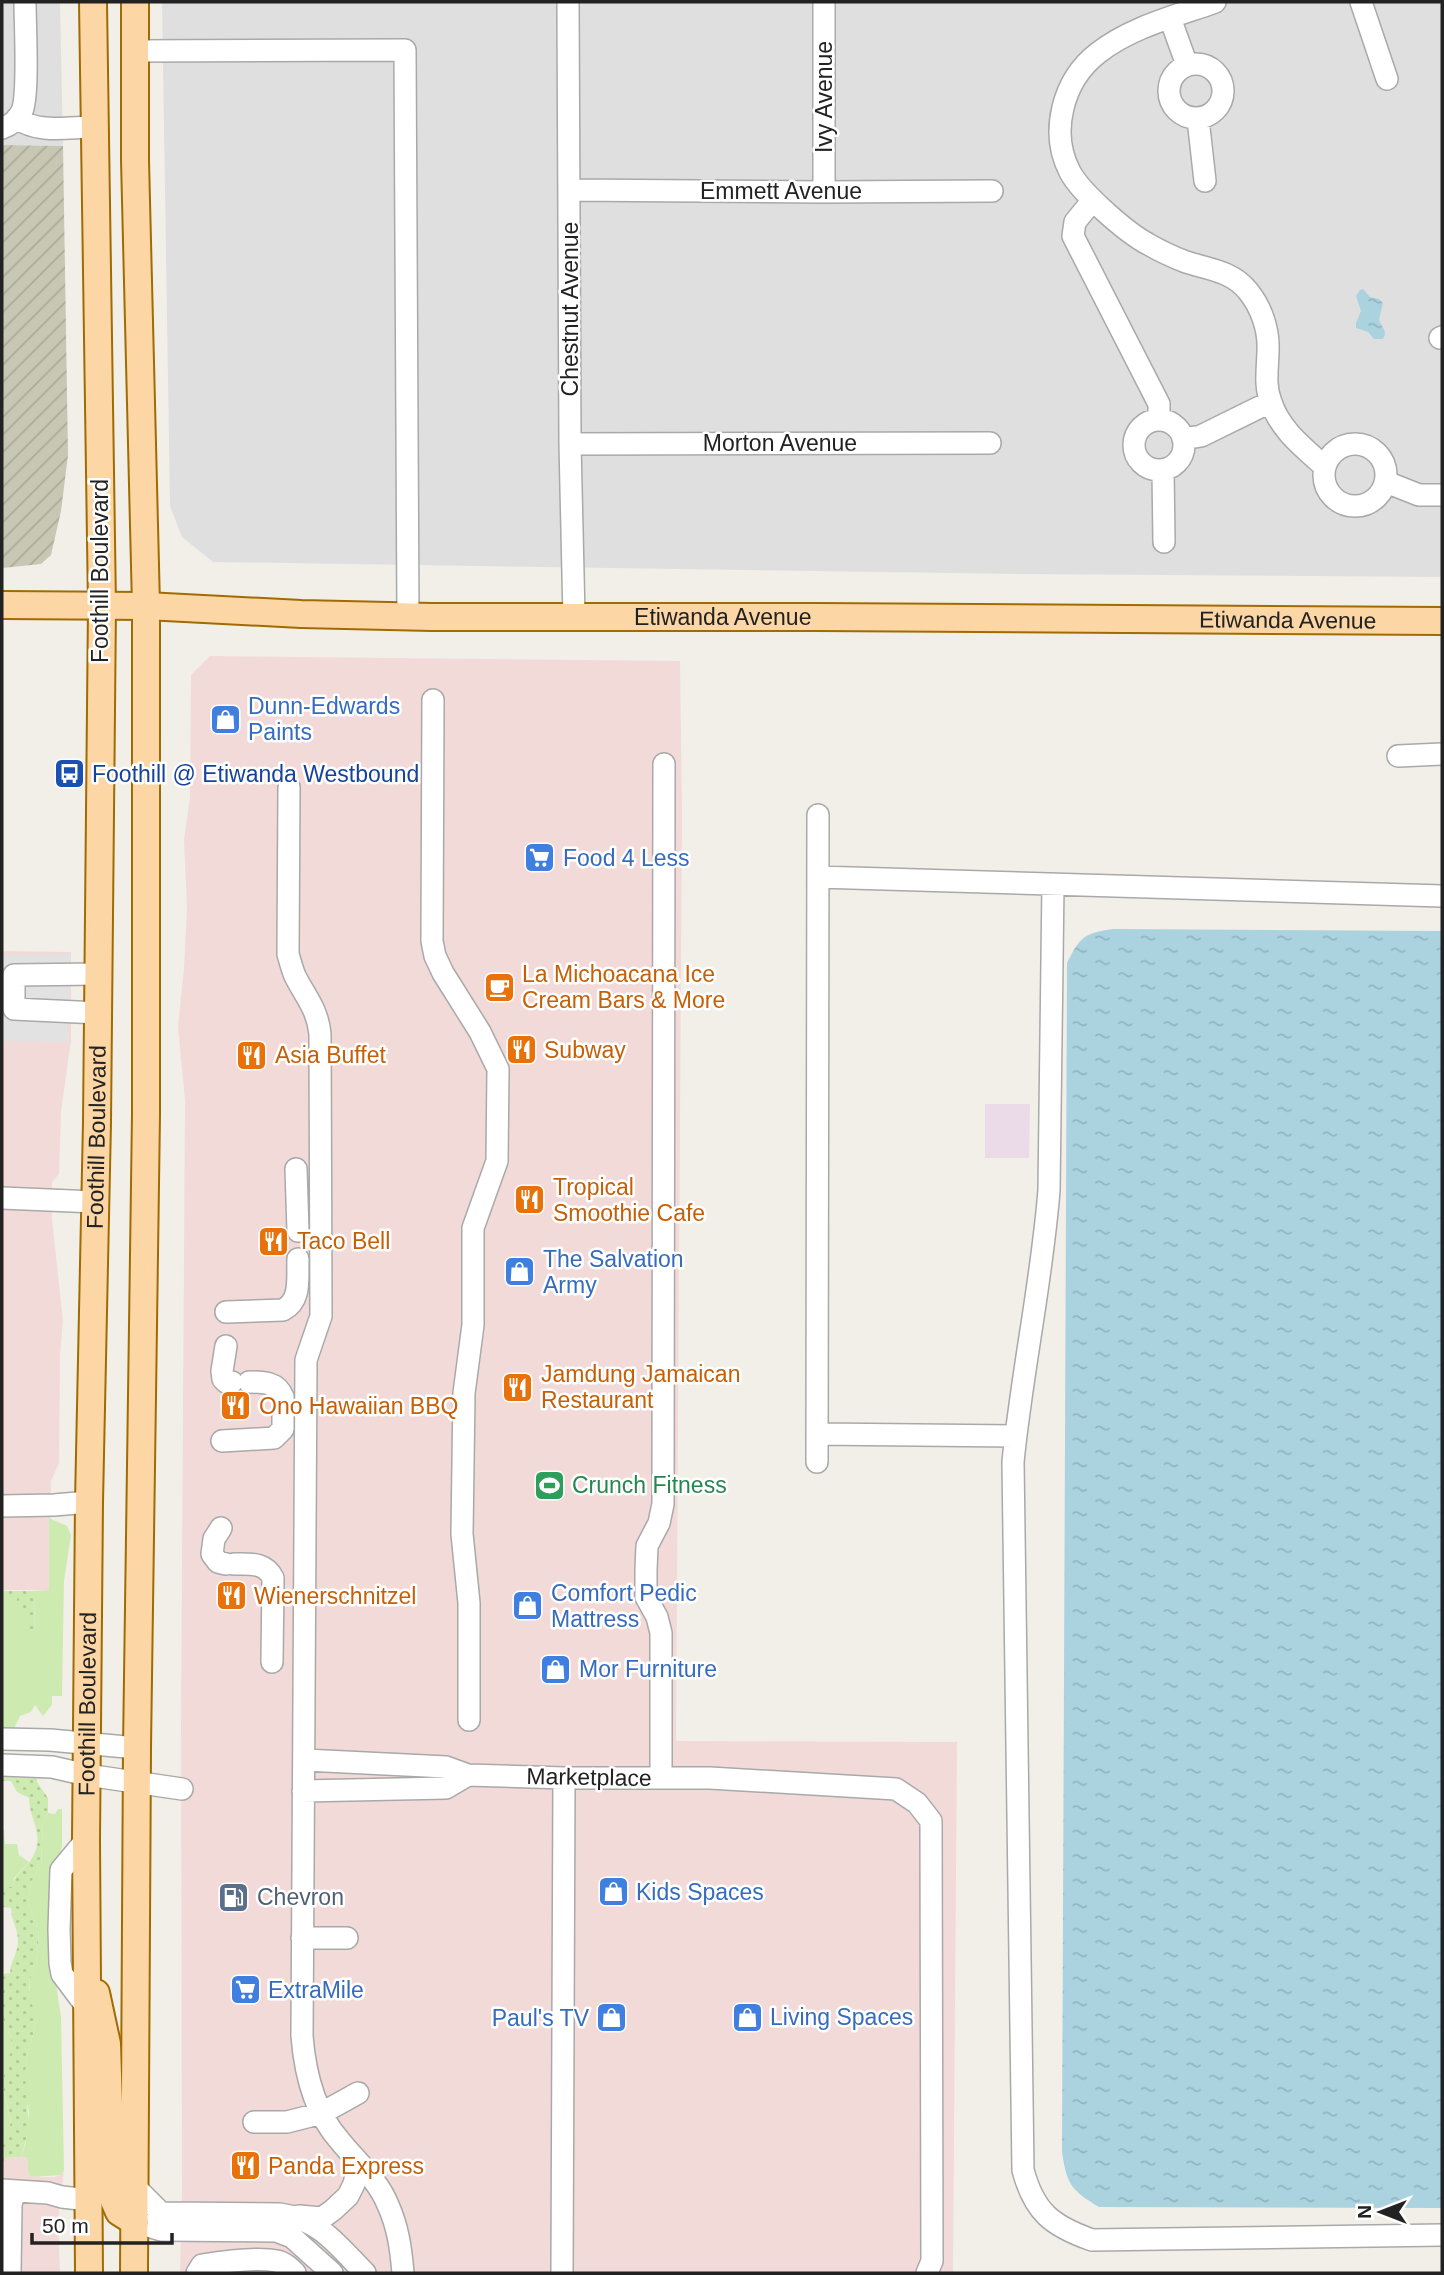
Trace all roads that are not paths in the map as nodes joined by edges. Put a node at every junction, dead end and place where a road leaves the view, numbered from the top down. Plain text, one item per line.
1 (25, 2) edge
2 (93, 2) edge
3 (135, 2) edge
4 (568, 2) edge
5 (824, 2) edge
6 (1214, 2) edge
7 (1361, 2) edge
8 (1170, 18) junction
9 (135, 51) junction
10 (1187, 65) junction
11 (1387, 79) dead end
12 (1198, 119) junction
13 (10, 123) edge
14 (93, 127) junction
15 (1206, 181) dead end
16 (570, 190) junction
17 (992, 191) dead end
18 (824, 192) junction
19 (1093, 200) junction
20 (1270, 402) junction
21 (1159, 419) junction
22 (1183, 439) junction
23 (990, 443) dead end
24 (570, 444) junction
25 (1325, 467) junction
26 (1163, 470) junction
27 (1386, 482) junction
28 (1442, 495) edge
29 (1164, 542) dead end
30 (2, 605) edge
31 (102, 606) junction
32 (146, 606) junction
33 (408, 617) junction
34 (574, 617) junction
35 (1442, 621) edge
36 (433, 700) dead end
37 (1442, 754) edge
38 (1398, 756) dead end
39 (664, 764) dead end
40 (289, 787) dead end
41 (818, 815) dead end
42 (818, 877) junction
43 (1054, 884) junction
44 (1442, 896) edge
45 (98, 974) junction
46 (98, 1013) junction
47 (296, 1169) dead end
48 (2, 1198) edge
49 (95, 1202) junction
50 (298, 1231) dead end
51 (298, 1259) dead end
52 (226, 1312) dead end
53 (226, 1346) dead end
54 (817, 1434) junction
55 (1016, 1436) junction
56 (222, 1441) dead end
57 (817, 1462) dead end
58 (89, 1502) junction
59 (2, 1506) edge
60 (221, 1528) dead end
61 (272, 1662) dead end
62 (469, 1720) dead end
63 (2, 1739) edge
64 (87, 1743) junction
65 (137, 1748) junction
66 (305, 1760) junction
67 (2, 1765) edge
68 (87, 1775) junction
69 (468, 1775) junction
70 (564, 1778) junction
71 (661, 1778) junction
72 (137, 1782) junction
73 (182, 1788) dead end
74 (303, 1791) junction
75 (86, 1840) junction
76 (303, 1938) junction
77 (347, 1938) dead end
78 (85, 1954) junction
79 (86, 2006) junction
80 (358, 2093) dead end
81 (322, 2113) junction
82 (254, 2123) dead end
83 (359, 2163) junction
84 (135, 2187) junction
85 (8, 2191) edge
86 (89, 2200) junction
87 (298, 2216) junction
88 (135, 2222) junction
89 (1442, 2235) edge
90 (10, 2273) edge
91 (89, 2273) edge
92 (134, 2273) edge
93 (197, 2273) edge
94 (295, 2273) edge
95 (332, 2273) edge
96 (365, 2273) edge
97 (403, 2273) edge
98 (562, 2273) edge
99 (928, 2273) edge

1 - 13 street
2 - 14 main road, Foothill Boulevard
3 - 9 main road, Foothill Boulevard
4 - 16 street, Chestnut Avenue
5 - 18 street, Ivy Avenue
6 - 8 street
7 - 11 street
8 - 10 street
8 - 19 street
9 - 32 main road, Foothill Boulevard
9 - 33 street
10 - 12 street
10 - 12 street
12 - 15 street
13 - 14 street
14 - 31 main road, Foothill Boulevard
16 - 18 street, Emmett Avenue
16 - 24 street, Chestnut Avenue
17 - 18 street, Emmett Avenue
19 - 20 street
19 - 21 street
20 - 22 street
20 - 25 street
21 - 22 street
21 - 26 street
22 - 26 street
23 - 24 street, Morton Avenue
24 - 34 street, Chestnut Avenue
25 - 27 street
25 - 27 street
26 - 29 street
27 - 28 street
30 - 31 main road, Etiwanda Avenue
31 - 32 main road, Etiwanda Avenue
31 - 45 main road, Foothill Boulevard
32 - 33 main road, Etiwanda Avenue
32 - 65 main road, Foothill Boulevard
33 - 34 main road, Etiwanda Avenue
34 - 35 main road, Etiwanda Avenue
36 - 62 street
37 - 38 street
39 - 71 street
40 - 66 street
41 - 42 street
42 - 43 street
42 - 54 street
43 - 44 street
43 - 55 street
45 - 46 main road, Foothill Boulevard
45 - 46 street
46 - 49 main road, Foothill Boulevard
47 - 50 street
48 - 49 street
49 - 58 main road, Foothill Boulevard
51 - 52 street
53 - 56 street
54 - 55 street
54 - 57 street
55 - 89 street
58 - 59 street
58 - 64 main road, Foothill Boulevard
60 - 61 street
63 - 64 street
64 - 65 street
64 - 68 main road, Foothill Boulevard
65 - 72 main road, Foothill Boulevard
66 - 69 street, Marketplace
66 - 74 street
67 - 68 street
68 - 72 street
68 - 75 main road, Foothill Boulevard
69 - 70 street, Marketplace
69 - 74 street, Marketplace
70 - 71 street, Marketplace
70 - 98 street
71 - 99 street, Marketplace
72 - 73 street
72 - 84 main road, Foothill Boulevard
74 - 76 street
75 - 78 main road, Foothill Boulevard
75 - 79 street
76 - 77 street
76 - 81 street
78 - 79 main road, Foothill Boulevard
78 - 88 main road
79 - 86 main road, Foothill Boulevard
80 - 81 street
81 - 82 street
81 - 83 street
83 - 87 street
83 - 97 street
84 - 87 street
84 - 88 main road, Foothill Boulevard
85 - 86 street
85 - 90 street
86 - 91 main road, Foothill Boulevard
87 - 96 street
88 - 92 main road, Foothill Boulevard
88 - 95 street
93 - 94 street

